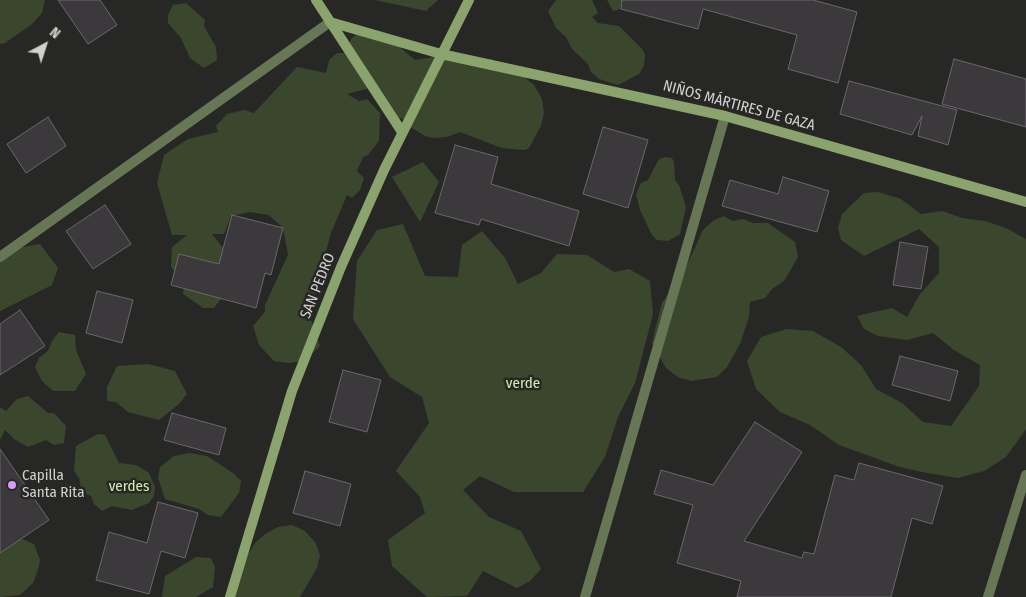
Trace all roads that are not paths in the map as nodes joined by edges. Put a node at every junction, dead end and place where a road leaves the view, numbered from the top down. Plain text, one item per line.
1 (316, 0) edge
2 (469, 0) edge
3 (330, 22) junction
4 (441, 54) junction
5 (725, 116) junction
6 (402, 132) junction
7 (1026, 202) edge
8 (0, 257) edge
9 (1026, 475) edge
10 (230, 597) edge
11 (585, 597) edge
12 (988, 597) edge

1 - 3 street
2 - 4 street, SAN PEDRO
3 - 4 street, NIÑOS MÁRTIRES DE GAZA
3 - 6 street
3 - 8 street
4 - 5 street, NIÑOS MÁRTIRES DE GAZA
4 - 6 street, SAN PEDRO
5 - 7 street, NIÑOS MÁRTIRES DE GAZA
5 - 11 street
6 - 10 street, SAN PEDRO
9 - 12 street

